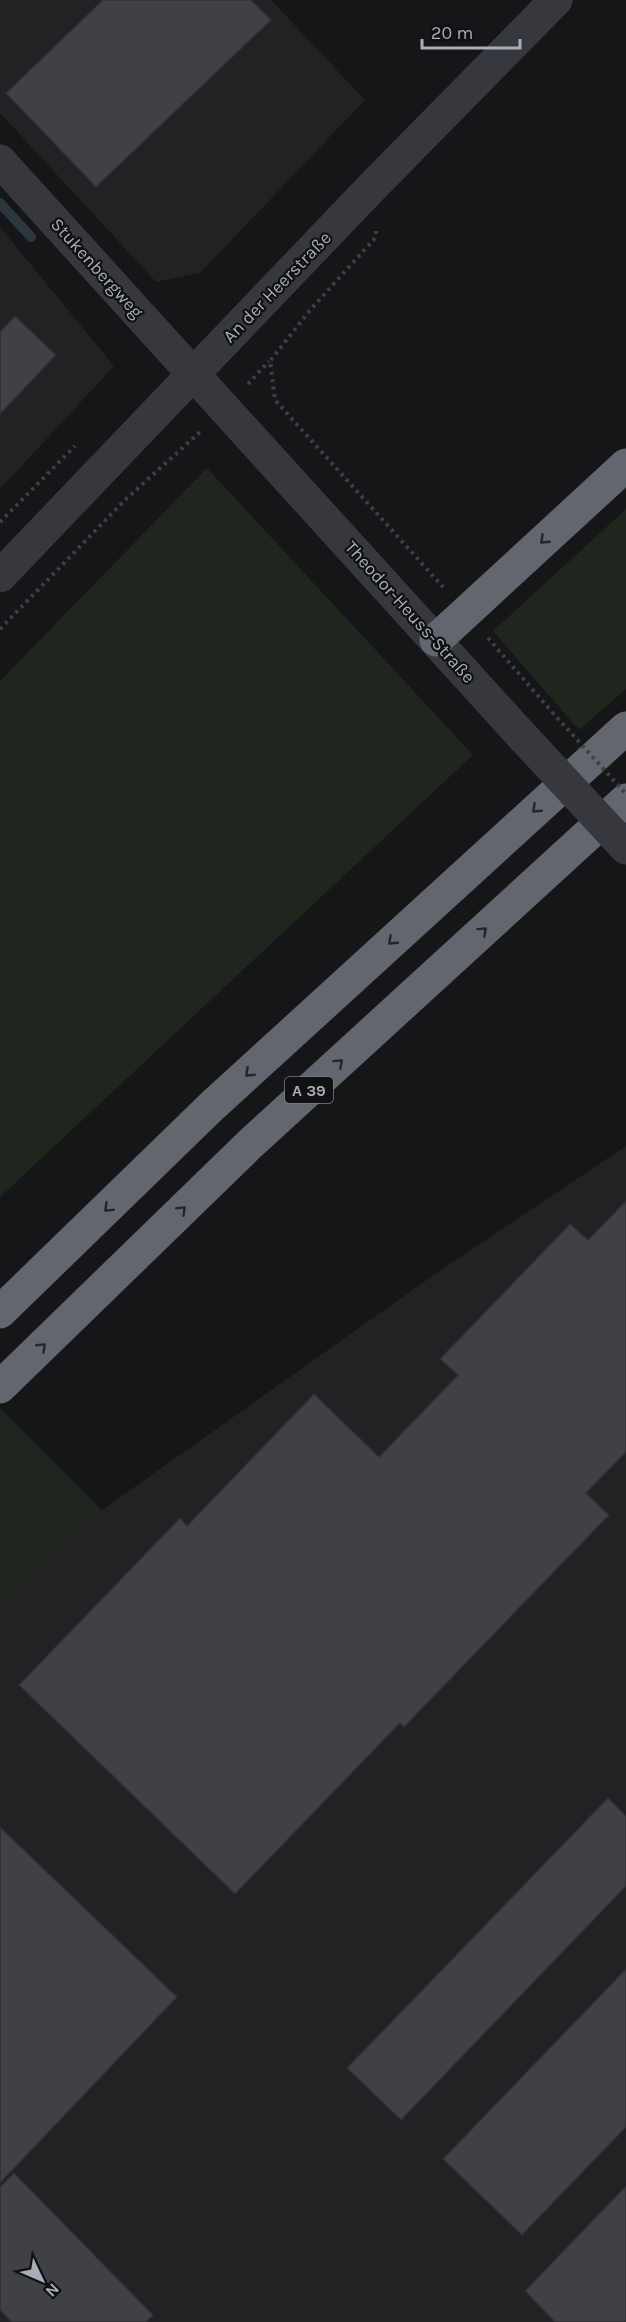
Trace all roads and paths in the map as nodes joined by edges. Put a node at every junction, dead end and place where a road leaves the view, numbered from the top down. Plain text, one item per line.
1 (556, 0) edge
2 (0, 161) edge
3 (374, 186) junction
4 (194, 375) junction
5 (225, 409) junction
6 (626, 465) edge
7 (0, 576) edge
8 (466, 612) junction
9 (0, 629) edge
10 (436, 640) junction
11 (626, 728) edge
12 (626, 794) edge
13 (626, 800) edge
14 (626, 848) edge
15 (0, 1312) edge
16 (0, 1387) edge

1 - 3 street, An der Heerstraße
2 - 4 street, Stukenbergweg
3 - 4 street, An der Heerstraße
3 - 8 path
4 - 5 street, Theodor-Heuss-Straße
4 - 7 street, An der Heerstraße
5 - 9 path
5 - 10 street, Theodor-Heuss-Straße
6 -> 8 highway
8 - 10 highway
8 - 12 path, bridge
10 - 14 street, Theodor-Heuss-Straße, bridge
11 -> 15 highway
16 -> 13 highway, A 39

